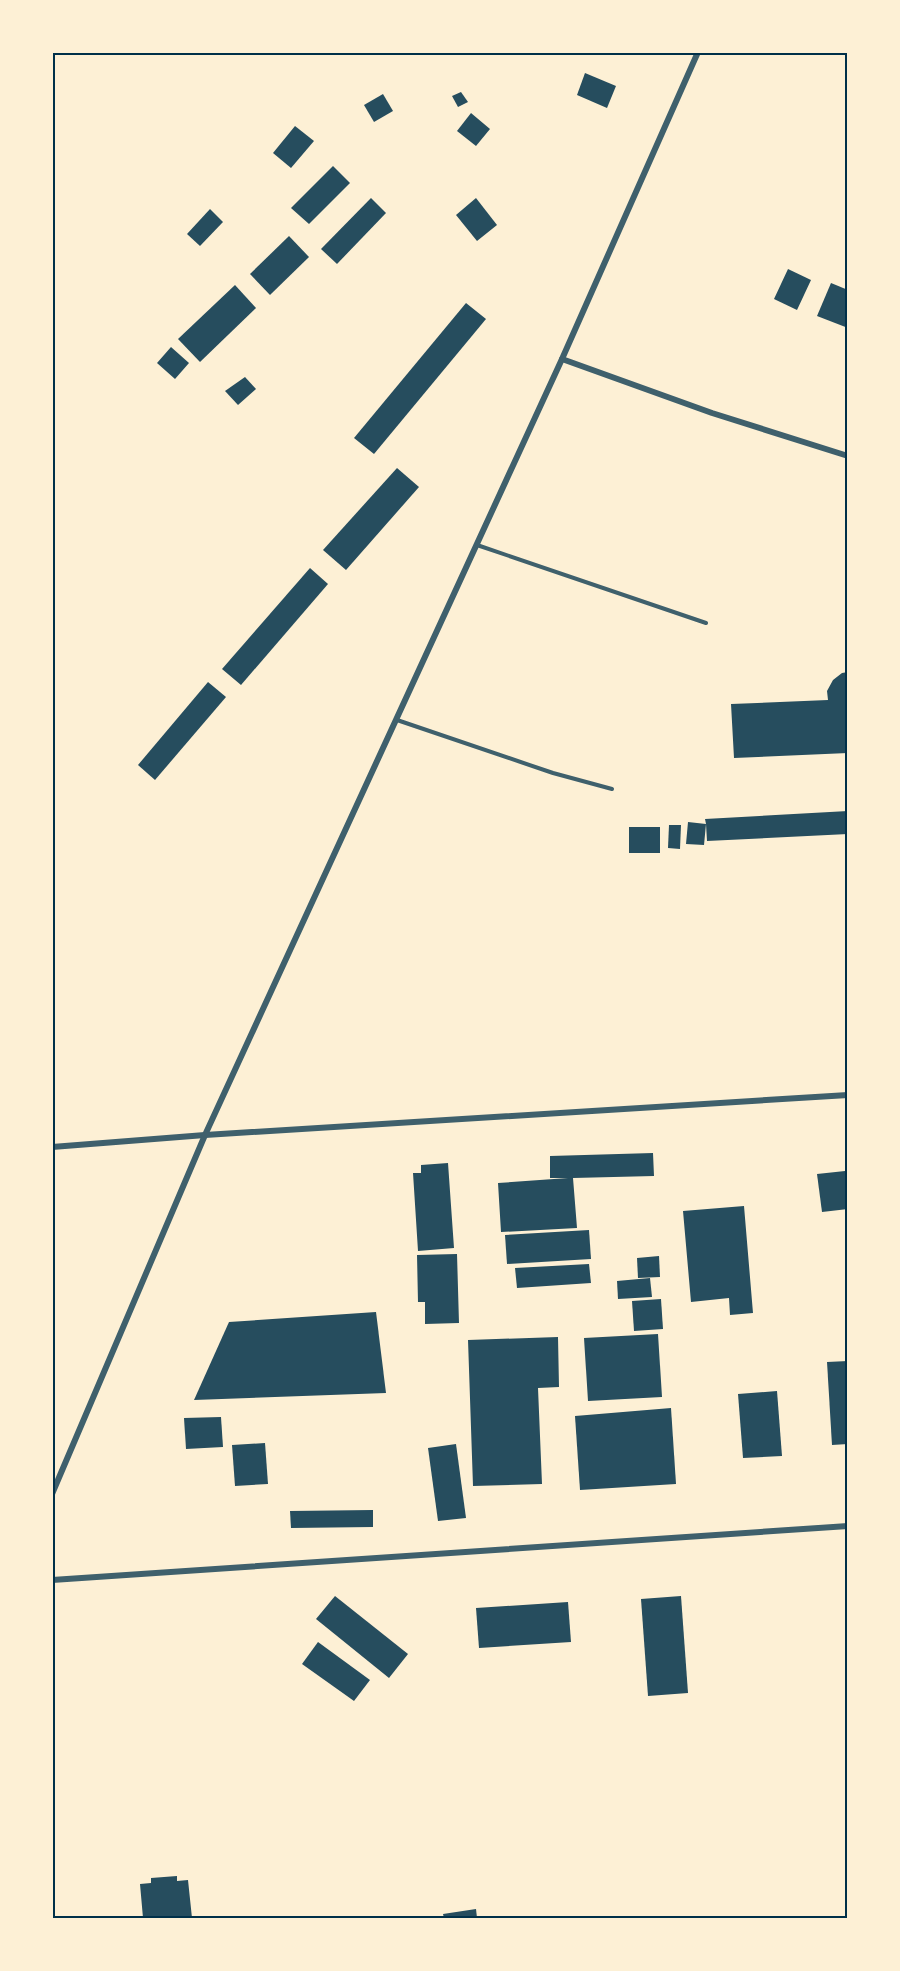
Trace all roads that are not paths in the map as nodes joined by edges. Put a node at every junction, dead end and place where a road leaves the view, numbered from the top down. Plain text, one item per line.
1 (698, 52) edge
2 (562, 359) junction
3 (848, 456) edge
4 (477, 545) junction
5 (706, 623) dead end
6 (397, 720) junction
7 (612, 789) dead end
8 (848, 1095) edge
9 (205, 1135) junction
10 (52, 1147) edge
11 (52, 1494) edge
12 (848, 1526) edge
13 (52, 1580) edge

1 - 2 street
2 - 3 street
2 - 4 street
4 - 5 lane
4 - 6 street
6 - 7 lane
6 - 9 street
8 - 9 street
9 - 10 street
9 - 11 street
12 - 13 street

